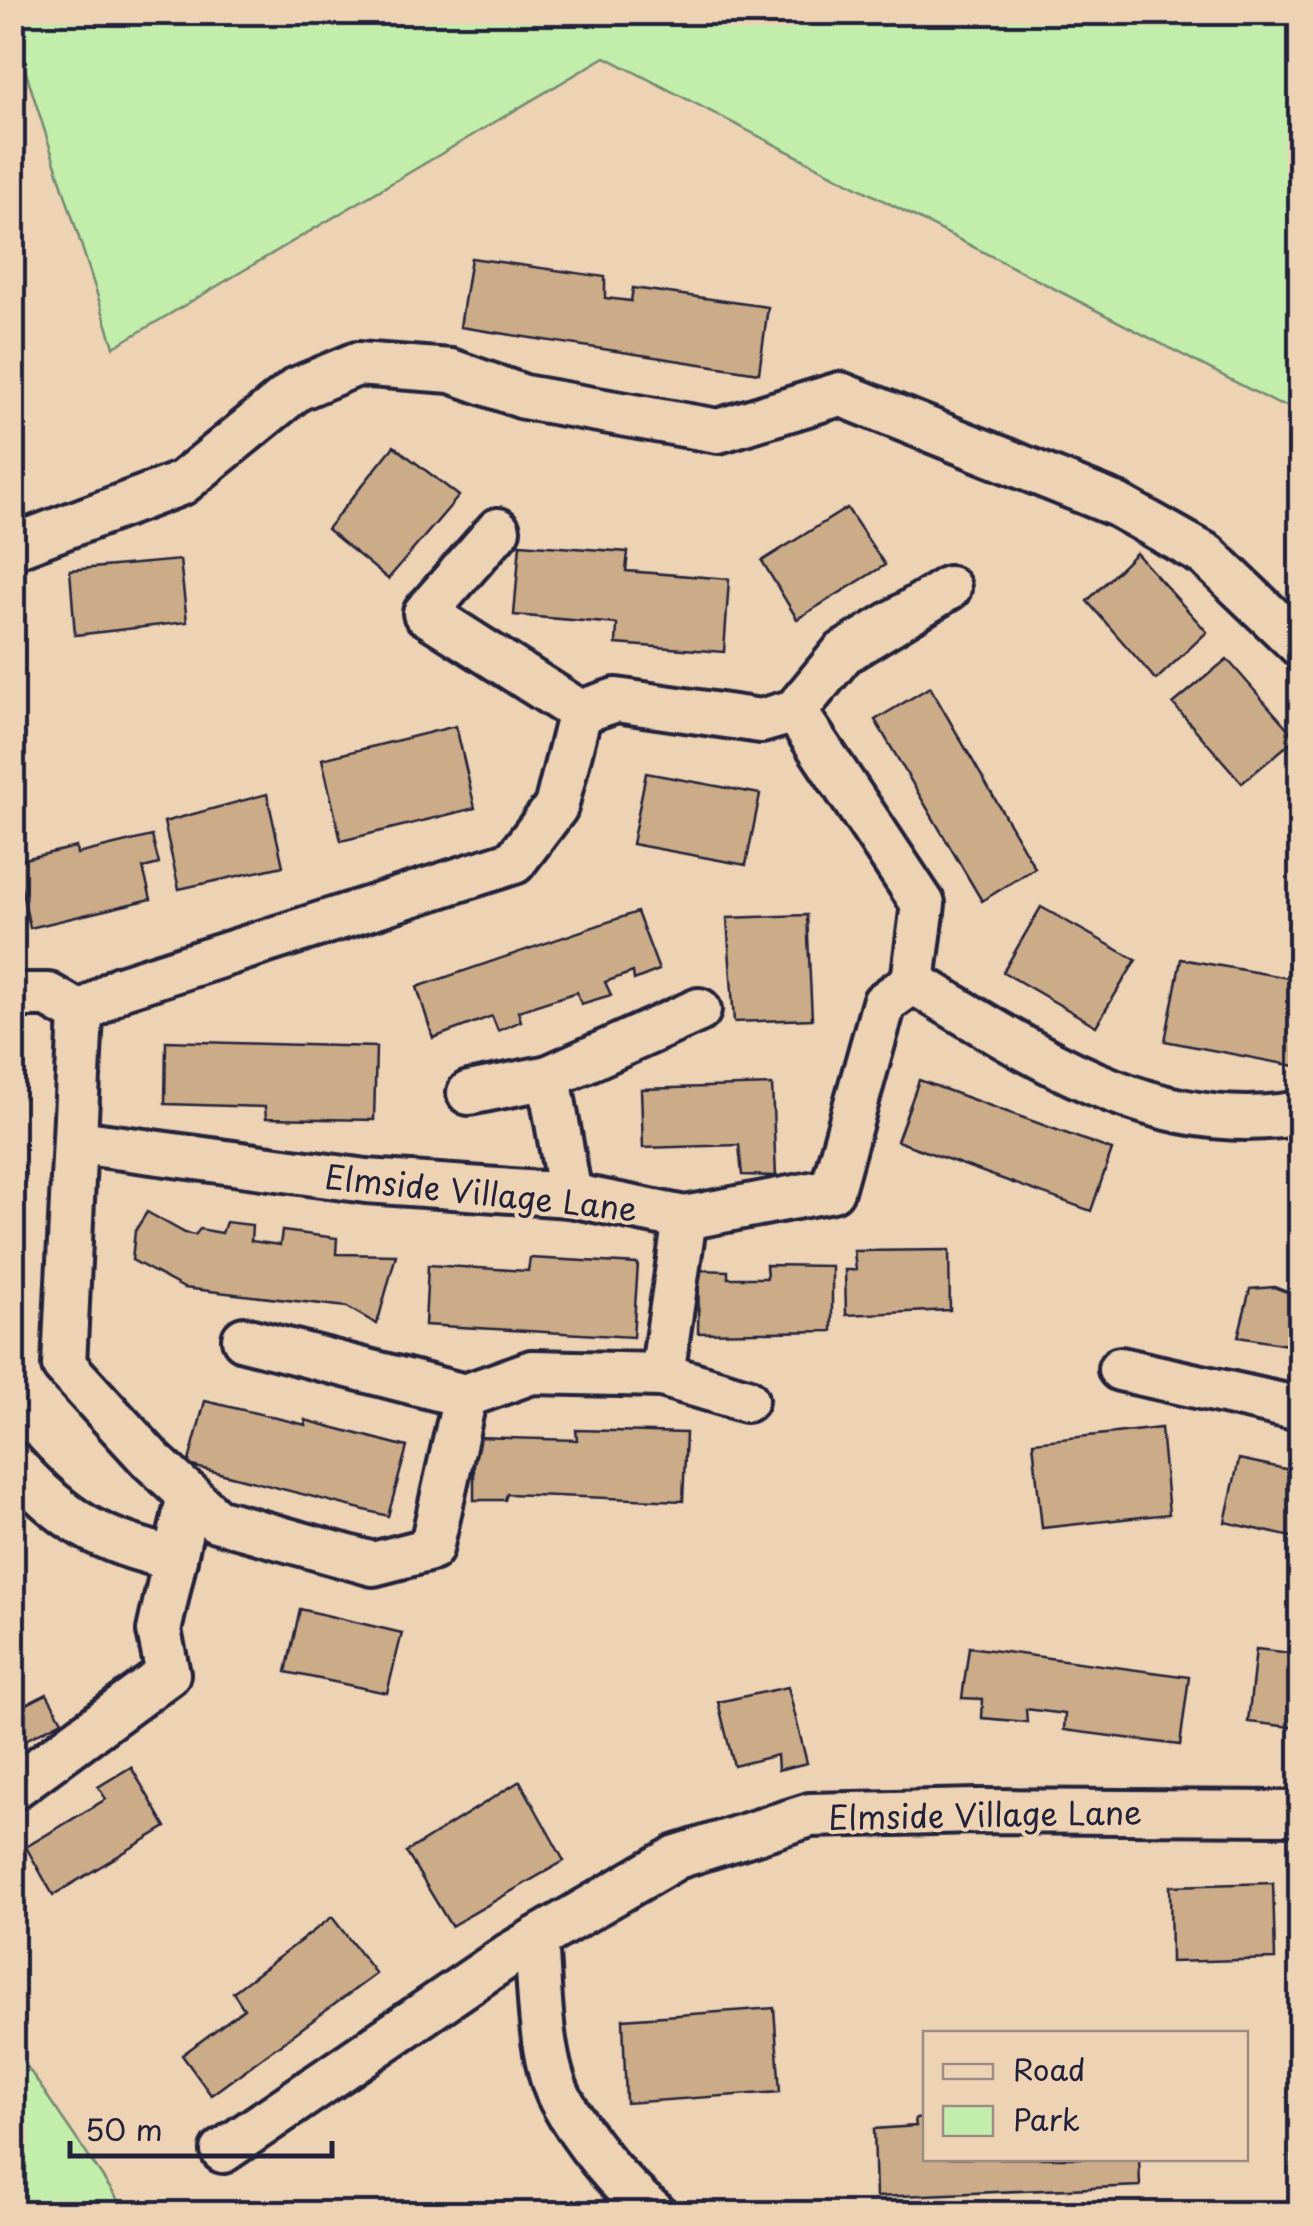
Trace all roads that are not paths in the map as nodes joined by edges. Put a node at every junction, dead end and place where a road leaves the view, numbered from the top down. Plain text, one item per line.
1 (498, 530) dead end
2 (12, 548) edge
3 (949, 588) dead end
4 (1300, 645) edge
5 (795, 711) junction
6 (580, 712) junction
7 (913, 982) junction
8 (12, 995) edge
9 (699, 1010) dead end
10 (81, 1014) junction
11 (549, 1077) junction
12 (470, 1093) dead end
13 (1300, 1113) edge
14 (78, 1142) junction
15 (570, 1195) junction
16 (686, 1218) junction
17 (244, 1339) dead end
18 (1120, 1370) dead end
19 (662, 1374) junction
20 (465, 1396) junction
21 (746, 1400) dead end
22 (1300, 1408) edge
23 (12, 1463) edge
24 (189, 1494) junction
25 (175, 1559) junction
26 (13, 1788) edge
27 (1300, 1813) edge
28 (536, 1939) junction
29 (223, 2151) dead end
30 (654, 2214) edge

1 - 6 street
2 - 4 street
3 - 5 street
5 - 6 street
5 - 7 street
6 - 10 street
7 - 13 street
7 - 16 street, Elmside Village Lane
8 - 10 street
9 - 11 street
10 - 14 street
11 - 12 street
11 - 15 street
14 - 15 street, Elmside Village Lane
14 - 24 street
15 - 16 street, Elmside Village Lane
16 - 19 street
17 - 20 street
18 - 22 street
19 - 20 street
19 - 21 street
20 - 24 street
23 - 25 street
24 - 25 street
25 - 26 street
27 - 28 street, Elmside Village Lane
28 - 29 street, Elmside Village Lane
28 - 30 street

